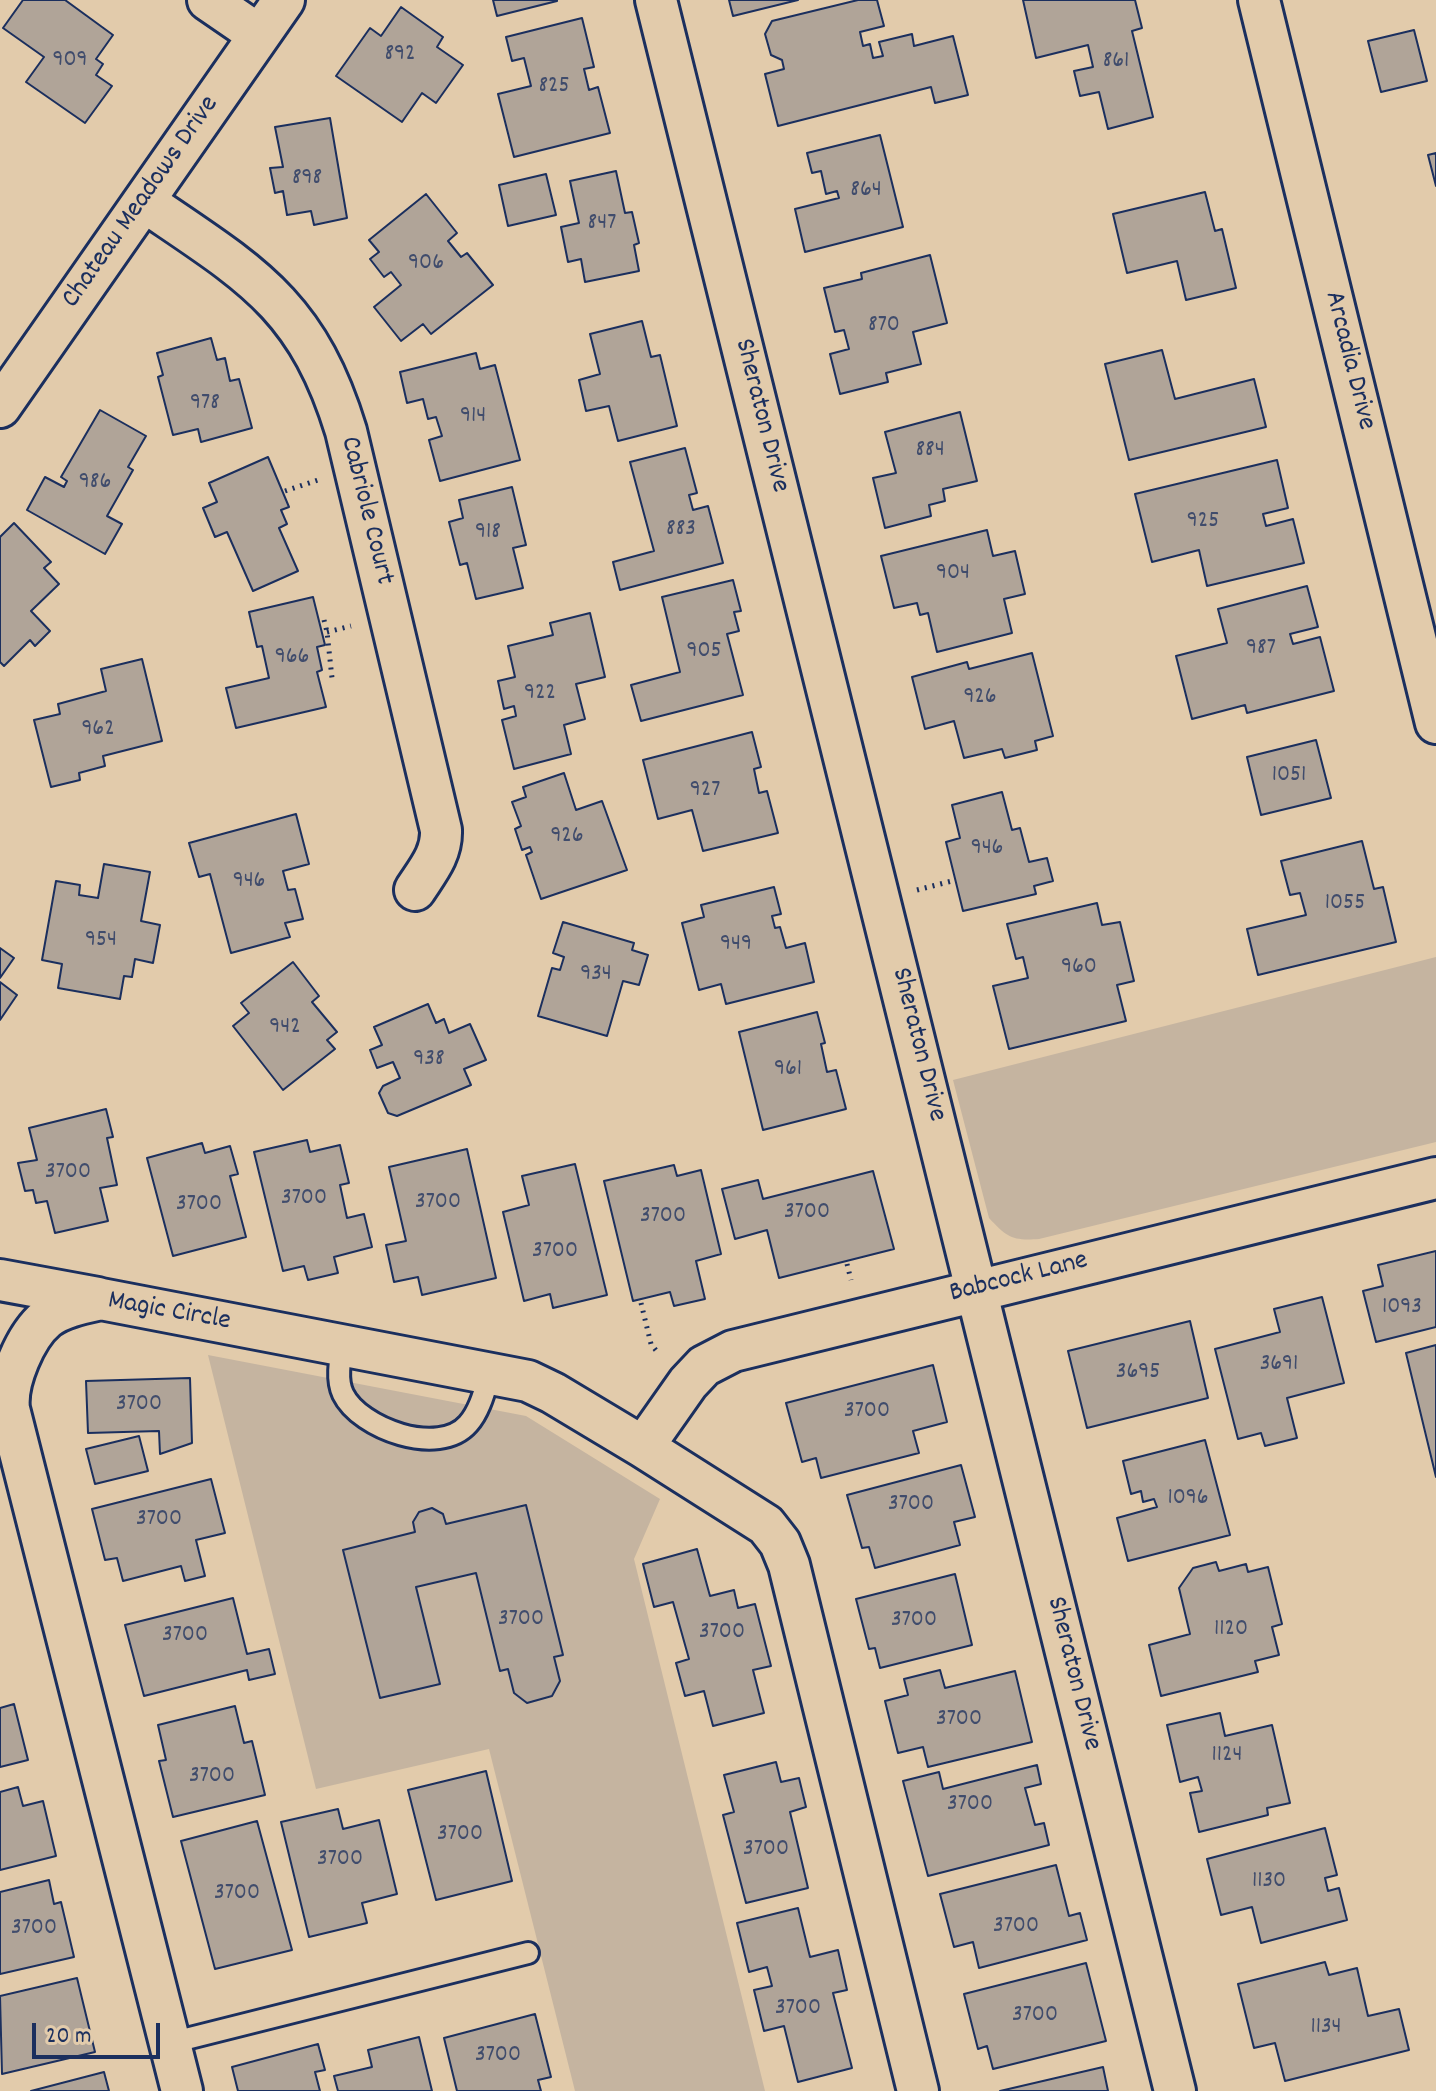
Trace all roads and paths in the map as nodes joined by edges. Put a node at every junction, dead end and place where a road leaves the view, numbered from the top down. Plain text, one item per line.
1 (208, 0) edge
2 (284, 0) edge
3 (656, 0) edge
4 (1259, 0) edge
5 (259, 35) junction
6 (145, 202) junction
7 (0, 407) edge
8 (320, 479) dead end
9 (285, 491) dead end
10 (324, 620) dead end
11 (356, 625) dead end
12 (327, 632) junction
13 (332, 678) dead end
14 (1436, 723) edge
15 (952, 881) dead end
16 (415, 890) dead end
17 (912, 892) dead end
18 (1436, 1178) edge
19 (0, 1280) edge
20 (977, 1290) junction
21 (101, 1299) junction
22 (641, 1303) dead end
23 (343, 1344) junction
24 (665, 1360) dead end
25 (490, 1373) junction
26 (643, 1447) junction
27 (528, 1953) dead end
28 (170, 2043) junction
29 (182, 2091) edge
30 (918, 2091) edge
31 (1175, 2091) edge

1 - 5 street
2 - 5 street, Chateau Meadows Drive
3 - 20 street, Sheraton Drive
4 - 14 street, Arcadia Drive
5 - 6 street, Chateau Meadows Drive
6 - 7 street, Chateau Meadows Drive
6 - 16 street, Cabriole Court
8 - 9 path
10 - 12 path
11 - 12 path
12 - 13 path
15 - 17 path
18 - 20 street, Babcock Lane
19 - 21 street
20 - 26 street, Babcock Lane
20 - 31 street, Sheraton Drive
21 - 23 street, Magic Circle
21 - 28 street, Magic Circle
22 - 24 path
23 - 25 street, Magic Circle
23 - 25 lane
25 - 26 street, Magic Circle
26 - 30 street, Magic Circle
27 - 28 lane
28 - 29 street, Magic Circle

